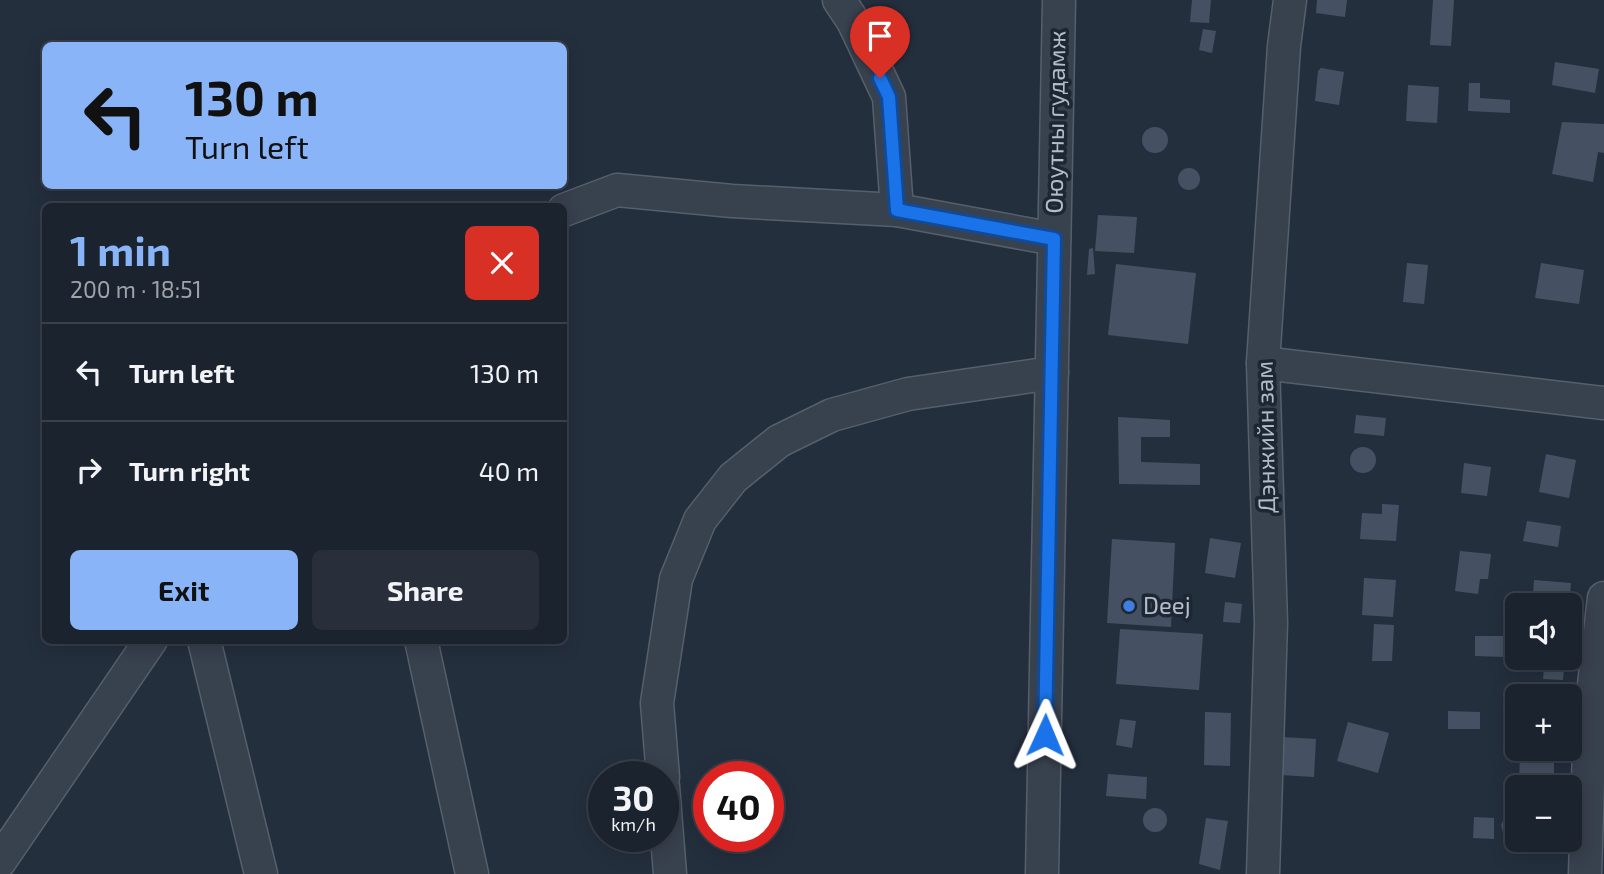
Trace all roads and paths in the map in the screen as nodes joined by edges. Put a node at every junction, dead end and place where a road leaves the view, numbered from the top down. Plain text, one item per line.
1 (839, 0) edge
2 (1059, 0) edge
3 (1290, 0) edge
4 (567, 209) edge
5 (897, 210) junction
6 (1054, 239) junction
7 (1264, 363) junction
8 (1052, 373) junction
9 (1604, 403) edge
10 (1604, 598) edge
11 (148, 644) edge
12 (205, 644) edge
13 (422, 644) edge
14 (662, 761) edge
15 (668, 852) edge
16 (0, 860) edge
17 (261, 874) edge
18 (472, 874) edge
19 (670, 874) edge
20 (1042, 874) edge
21 (1263, 874) edge
22 (1585, 874) edge

1 - 5 street
2 - 6 street, Оюутны гудамж
3 - 7 street, Дэнжийн зам
4 - 5 street
5 - 6 street
6 - 8 street, Оюутны гудамж
7 - 9 street
7 - 21 street, Дэнжийн зам
8 - 14 street
8 - 20 street, Оюутны гудамж
10 - 22 street
11 - 16 street
12 - 17 street
13 - 18 street
15 - 19 street

